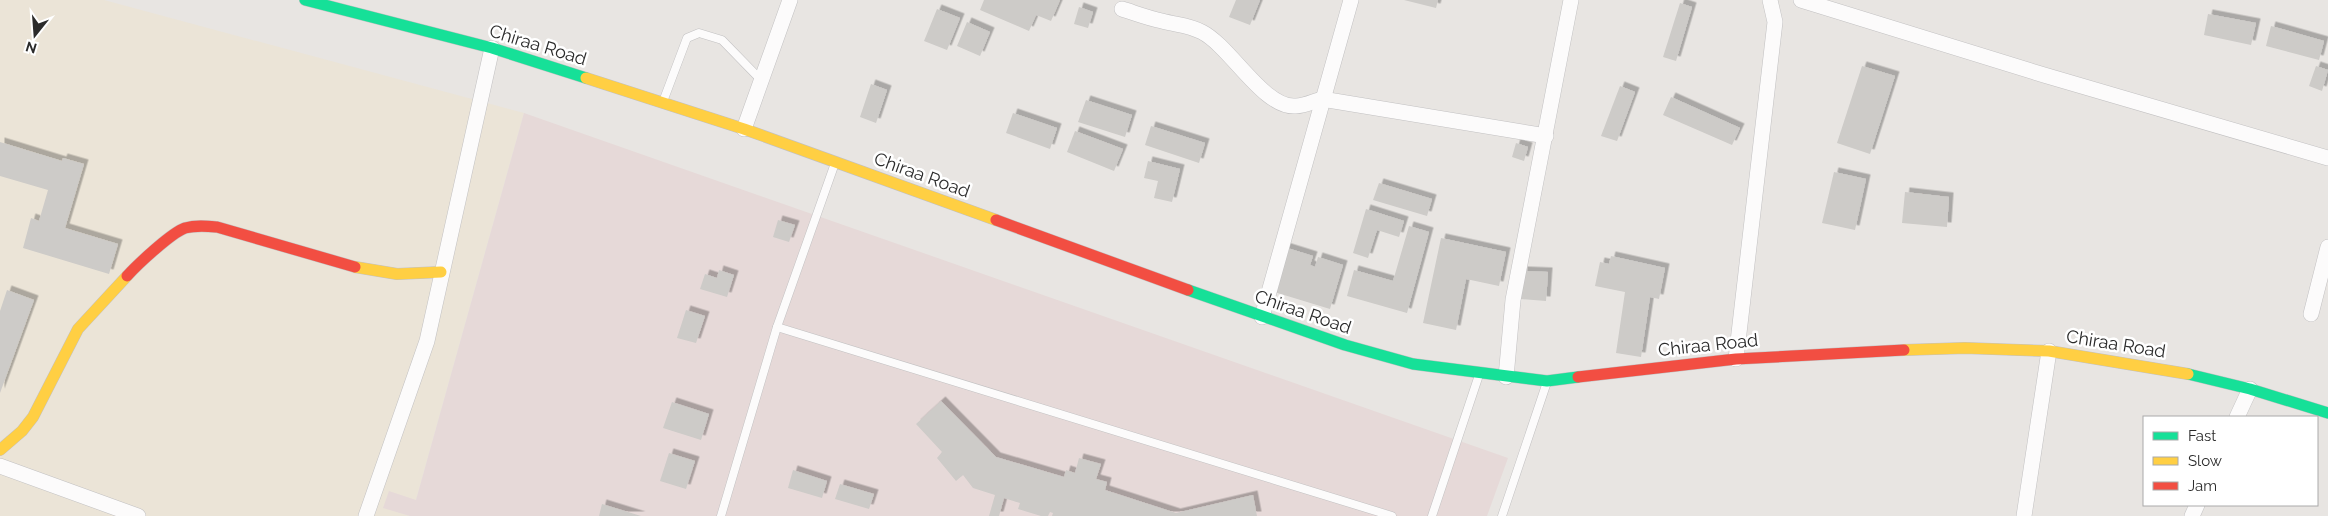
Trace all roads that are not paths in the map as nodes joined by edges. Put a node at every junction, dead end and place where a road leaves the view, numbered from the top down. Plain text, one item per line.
1 (305, 0) edge
2 (790, 0) edge
3 (1351, 0) edge
4 (1571, 0) edge
5 (1770, 0) edge
6 (1800, 0) edge
7 (1122, 9) dead end
8 (492, 48) junction
9 (761, 80) junction
10 (1322, 99) junction
11 (662, 102) junction
12 (744, 129) junction
13 (1546, 136) junction
14 (2328, 158) edge
15 (835, 162) junction
16 (2328, 247) edge
17 (442, 272) junction
18 (2311, 314) dead end
19 (1262, 317) junction
20 (777, 327) junction
21 (2050, 351) junction
22 (1736, 359) junction
23 (1480, 373) junction
24 (1506, 377) junction
25 (1548, 381) junction
26 (2250, 389) junction
27 (2328, 413) edge
28 (2237, 416) edge
29 (0, 450) edge
30 (0, 466) edge
31 (138, 516) edge
32 (366, 516) edge
33 (721, 516) edge
34 (1392, 516) edge
35 (1432, 516) edge
36 (1502, 516) edge
37 (2024, 516) edge

1 - 8 main road, Chiraa Road
2 - 9 street
3 - 10 street
4 - 13 street
5 - 22 street
6 - 14 street
7 - 10 street
8 - 11 main road, Chiraa Road
8 - 17 street
9 - 11 lane
9 - 12 street
10 - 13 street
10 - 19 street
11 - 12 main road, Chiraa Road
12 - 15 main road, Chiraa Road
13 - 24 street
15 - 19 main road, Chiraa Road
15 - 20 lane
16 - 18 street
17 - 29 main road
17 - 32 street
19 - 23 main road, Chiraa Road
20 - 33 lane
20 - 34 lane
21 - 22 main road, Chiraa Road
21 - 26 main road, Chiraa Road
21 - 37 street
22 - 25 main road, Chiraa Road
23 - 24 main road, Chiraa Road
23 - 35 lane
24 - 25 main road, Chiraa Road
25 - 36 lane
26 - 27 main road, Chiraa Road
26 - 28 street
30 - 31 street

